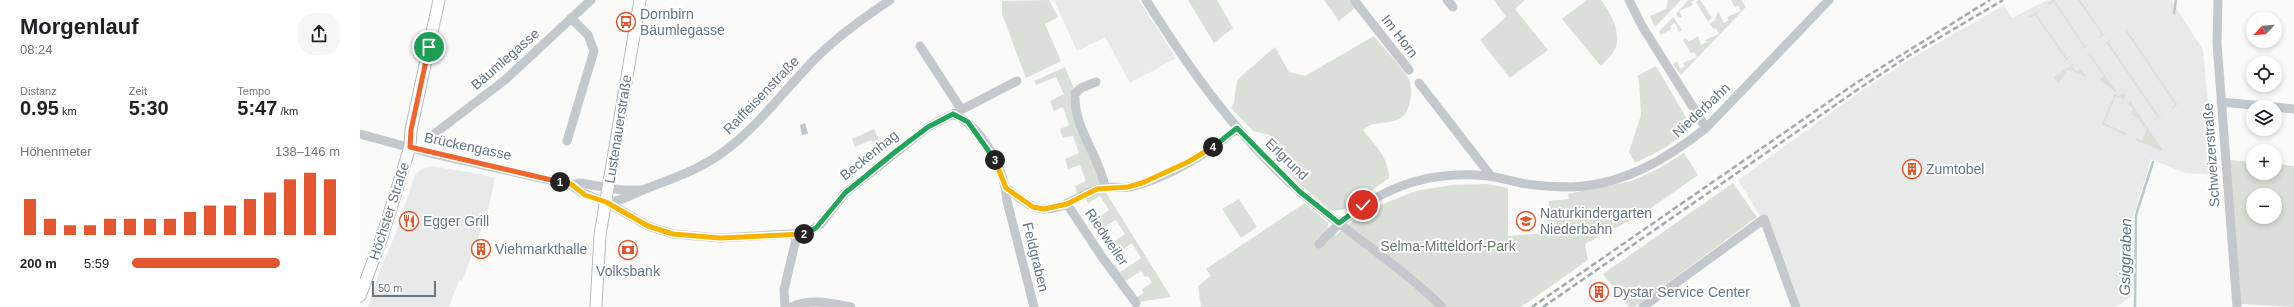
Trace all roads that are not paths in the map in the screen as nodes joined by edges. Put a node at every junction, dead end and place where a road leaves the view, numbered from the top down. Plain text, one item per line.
1 (439, 0) edge
2 (591, 0) edge
3 (640, 0) edge
4 (890, 0) edge
5 (1146, 0) edge
6 (1354, 0) edge
7 (1629, 0) edge
8 (1829, 0) edge
9 (2218, 0) edge
10 (571, 18) junction
11 (920, 46) dead end
12 (1409, 70) dead end
13 (1017, 81) dead end
14 (1096, 82) dead end
15 (1419, 83) dead end
16 (2221, 102) junction
17 (2246, 104) edge
18 (2282, 108) edge
19 (2294, 109) edge
20 (957, 111) junction
21 (1237, 128) junction
22 (1706, 128) junction
23 (360, 134) edge
24 (434, 134) dead end
25 (567, 141) dead end
26 (410, 147) junction
27 (1491, 176) junction
28 (571, 184) junction
29 (1105, 187) junction
30 (608, 188) junction
31 (1006, 188) junction
32 (642, 190) junction
33 (606, 202) junction
34 (1067, 204) junction
35 (1339, 223) junction
36 (797, 235) junction
37 (1319, 244) dead end
38 (360, 296) edge
39 (1136, 303) dead end
40 (596, 307) edge
41 (785, 307) edge
42 (791, 307) edge
43 (851, 307) edge
44 (1034, 307) edge
45 (1442, 307) edge
46 (1643, 307) edge
47 (1796, 307) edge
48 (2237, 307) edge

1 - 26 main road, Höchster Straße
2 - 10 street, Bäumlegasse
3 - 30 main road, Lustenauerstraße
4 - 32 street, Raiffeisenstraße
5 - 21 street, Erlgrund
6 - 12 street, Im Horn
7 - 22 street
8 - 22 street, Niederbahn
9 - 16 street, Schweizerstraße
10 - 24 street, Bäumlegasse
10 - 25 street
11 - 20 street
13 - 20 street, Beckenhag
14 - 29 street
15 - 27 street
16 - 17 street
16 - 48 street, Schweizerstraße
18 - 19 street
20 - 31 street, Feldgraben
20 - 36 street, Beckenhag
21 - 29 street
21 - 35 street, Erlgrund
22 - 27 street, Niederbahn
23 - 26 street, Brückengasse
26 - 28 street, Brückengasse
26 - 38 main road, Höchster Straße
27 - 35 street, Niederbahn
28 - 30 street, Brückengasse
28 - 33 street, Brückengasse
29 - 34 street
30 - 32 street, Raiffeisenstraße
30 - 33 main road, Lustenauerstraße
31 - 34 street, Riedweiler
31 - 44 street, Feldgraben
32 - 33 street, Raiffeisenstraße
33 - 36 street, Beckenhag
33 - 40 main road, Lustenauerstraße
34 - 39 street, Riedweiler
35 - 37 street, Niederbahn
35 - 45 street, Erlgrund
36 - 41 street
42 - 43 street
46 - 47 street

